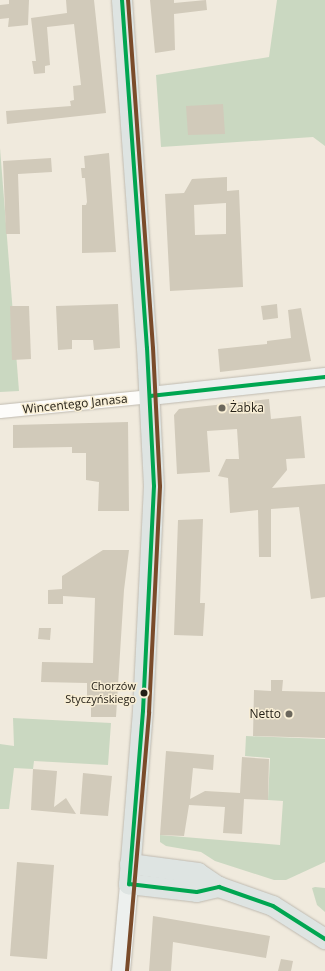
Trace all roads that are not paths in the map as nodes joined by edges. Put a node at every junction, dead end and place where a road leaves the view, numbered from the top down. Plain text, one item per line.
1 (122, 0) edge
2 (325, 377) edge
3 (150, 396) junction
4 (0, 411) edge
5 (130, 864) junction
6 (128, 884) junction
7 (219, 887) junction
8 (325, 939) edge
9 (121, 971) edge

1 - 3 main road
2 - 3 street
3 - 4 street, Wincentego Janasa
3 - 5 main road
5 - 6 main road
5 - 7 main road
6 - 7 main road
6 - 9 street
7 - 8 main road

